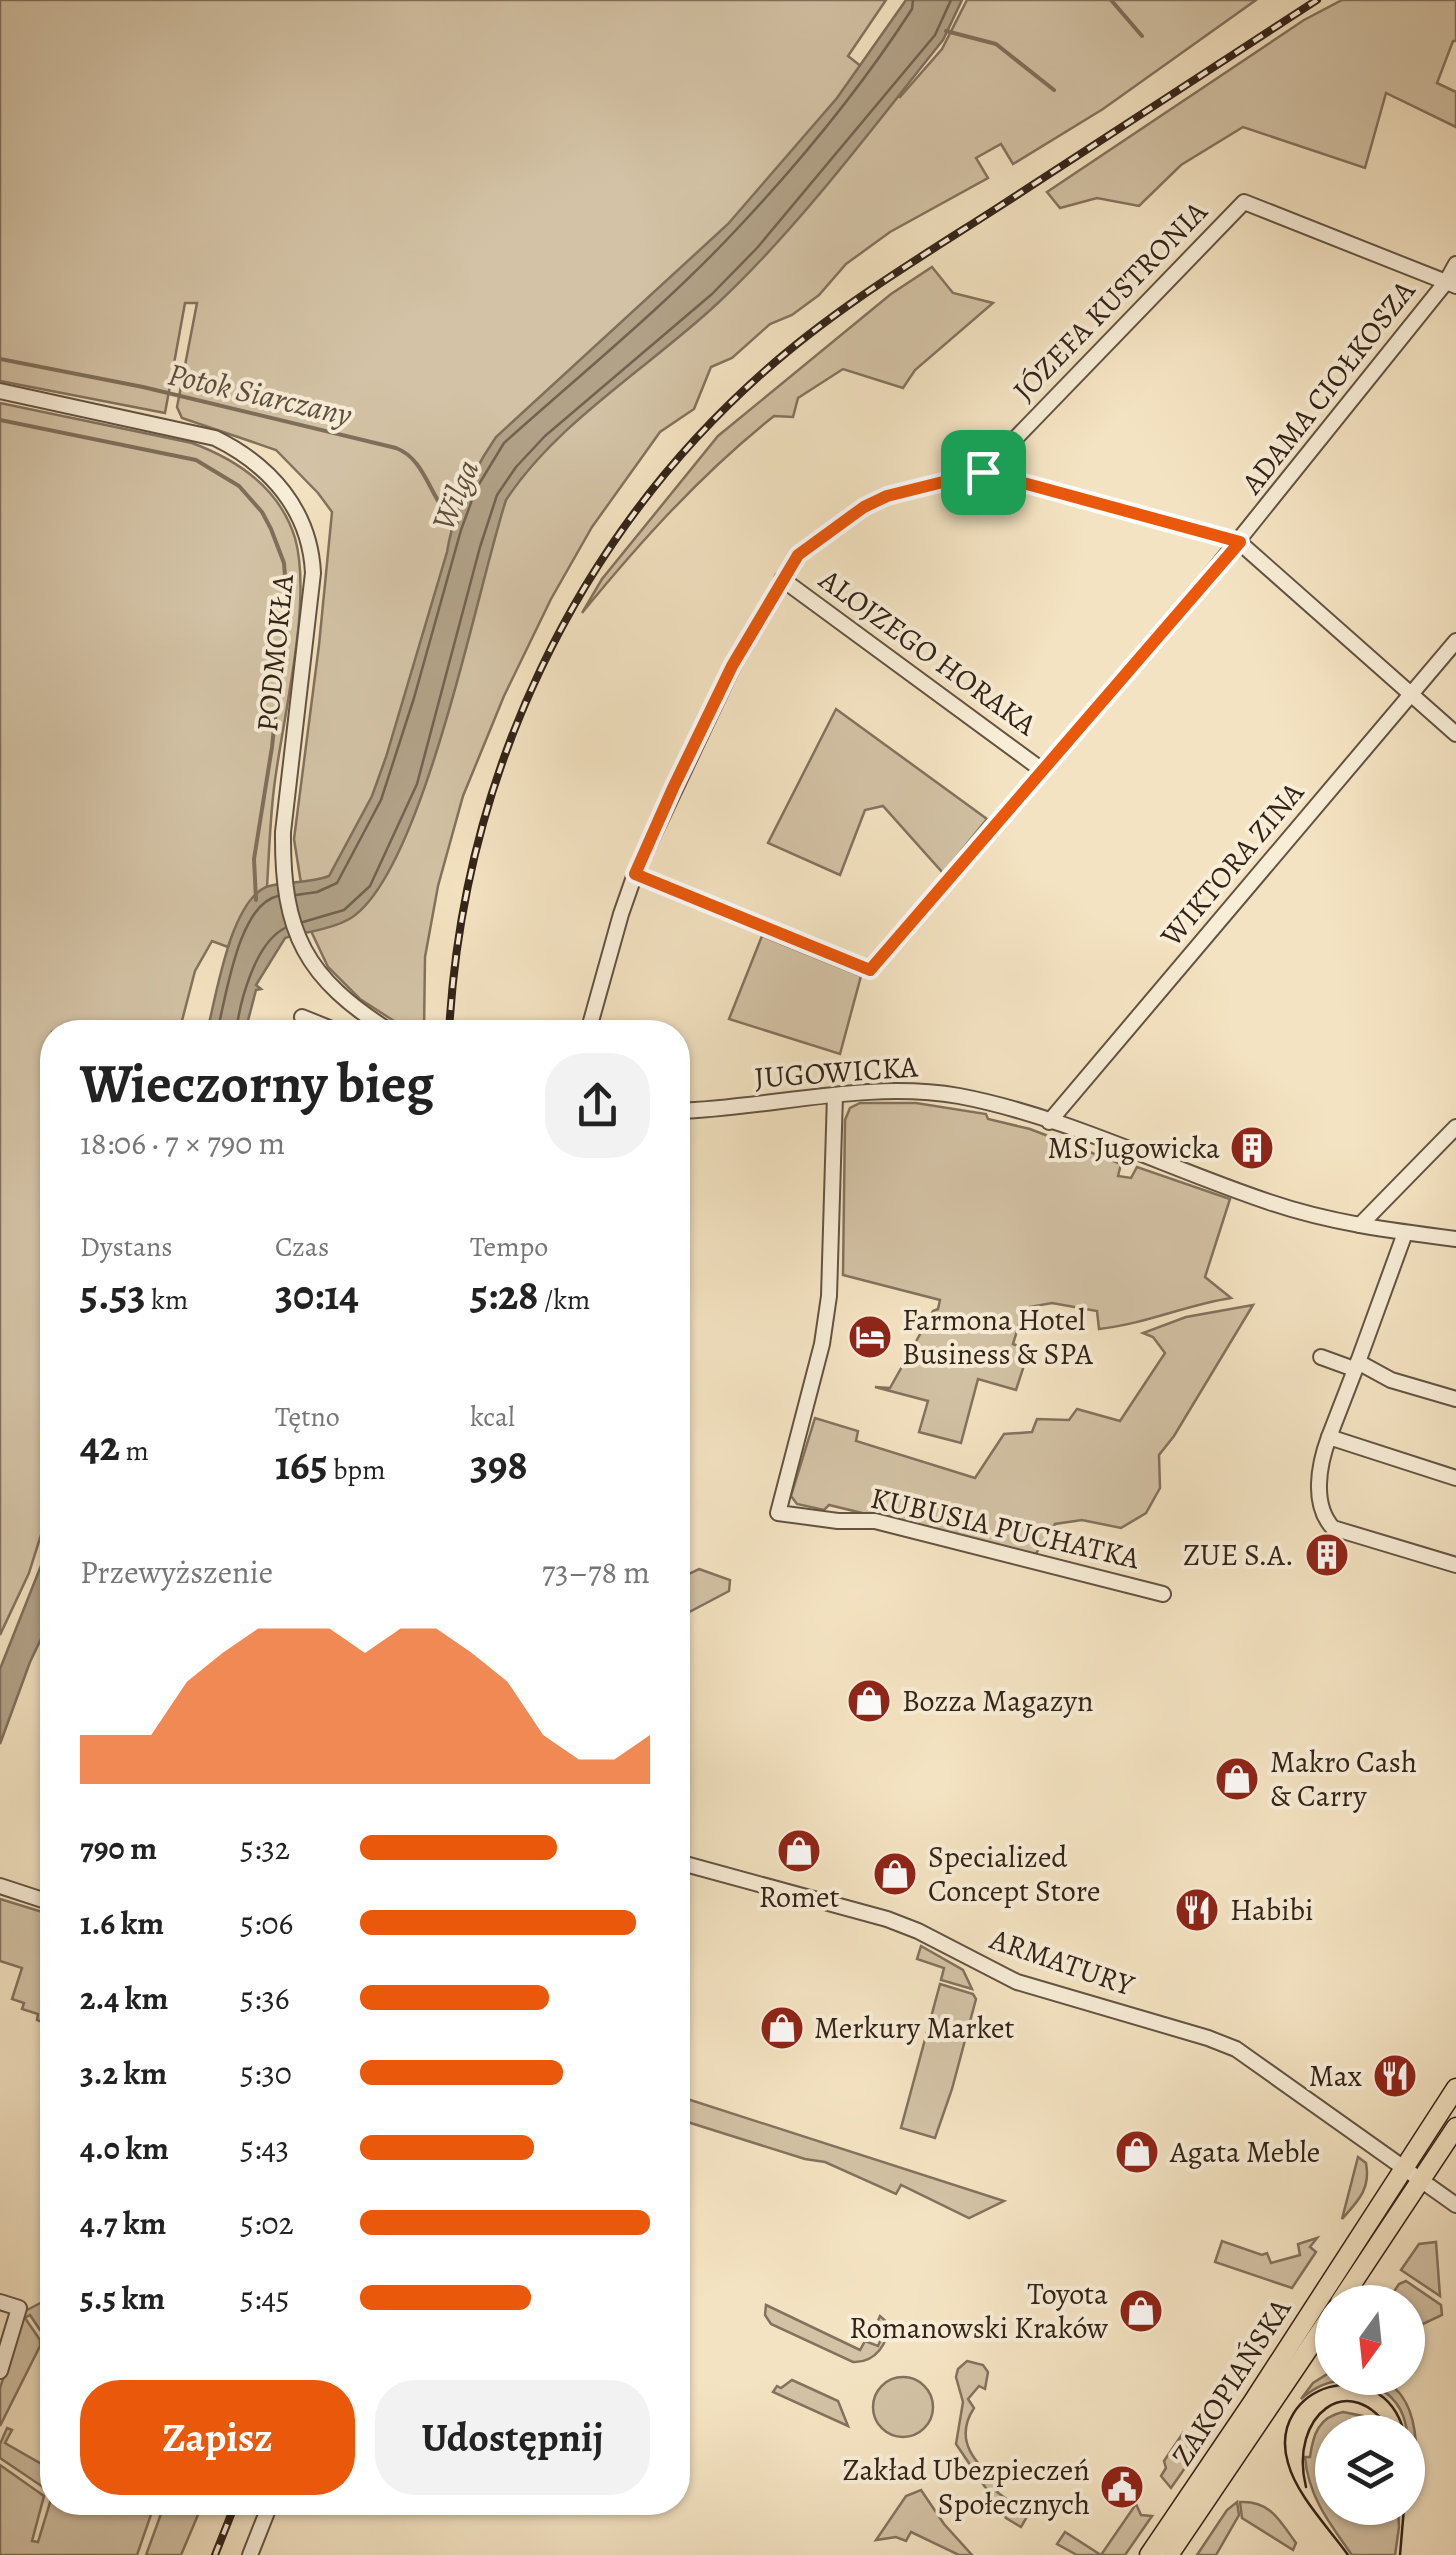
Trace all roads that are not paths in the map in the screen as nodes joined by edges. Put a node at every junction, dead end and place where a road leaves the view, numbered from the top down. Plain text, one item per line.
1 (1456, 264) edge
2 (1451, 284) edge
3 (0, 391) edge
4 (983, 472) junction
5 (1240, 542) junction
6 (782, 578) junction
7 (1456, 641) edge
8 (1409, 696) junction
9 (1456, 734) edge
10 (1042, 770) junction
11 (635, 874) junction
12 (302, 1017) dead end
13 (309, 1020) edge
14 (372, 1020) edge
15 (591, 1020) edge
16 (835, 1095) junction
17 (690, 1111) edge
18 (1050, 1122) junction
19 (1456, 1127) edge
20 (1360, 1226) junction
21 (1406, 1233) junction
22 (1456, 1239) edge
23 (1321, 1358) dead end
24 (1356, 1365) junction
25 (1456, 1399) edge
26 (1330, 1437) junction
27 (1456, 1478) edge
28 (1456, 1566) edge
29 (1164, 1594) dead end
30 (690, 1865) edge
31 (0, 1886) edge
32 (40, 1898) edge
33 (1456, 2088) edge
34 (1456, 2127) edge
35 (1402, 2169) junction
36 (1420, 2180) junction
37 (1456, 2205) edge
38 (1351, 2285) edge
39 (0, 2302) edge
40 (1315, 2339) edge
41 (0, 2371) edge
42 (266, 2515) edge
43 (250, 2555) edge
44 (1149, 2555) edge
45 (1169, 2555) edge

1 - 2 street, ADAMA CIOŁKOSZA
2 - 4 street, JÓZEFA KUSTRONIA
2 - 5 street, ADAMA CIOŁKOSZA
3 - 14 street, PODMOKŁA
4 - 5 street
4 - 6 street
5 - 8 street
5 - 10 street, ADAMA CIOŁKOSZA
6 - 10 street, ALOJZEGO HORAKA
6 - 11 street
7 - 8 street, WIKTORA ZINA
8 - 9 street
8 - 18 street, WIKTORA ZINA
10 - 11 street, ADAMA CIOŁKOSZA
11 - 15 street
12 - 13 street
16 - 17 street, JUGOWICKA
16 - 18 street, JUGOWICKA
16 - 29 street, KUBUSIA PUCHATKA
18 - 20 street, JUGOWICKA
19 - 20 street
20 - 21 street, JUGOWICKA
21 - 22 street, JUGOWICKA
21 - 24 street
23 - 24 street
24 - 25 street
24 - 26 street
26 - 27 street
26 - 28 street
30 - 35 street, ARMATURY
31 - 32 street
33 - 35 main road, ZAKOPIAŃSKA
34 - 36 main road, ZAKOPIAŃSKA
35 - 36 street, ARMATURY
35 - 44 main road, ZAKOPIAŃSKA
36 - 37 street, ARMATURY
36 - 38 main road, ZAKOPIAŃSKA
39 - 41 street
40 - 45 main road, ZAKOPIAŃSKA
42 - 43 street

